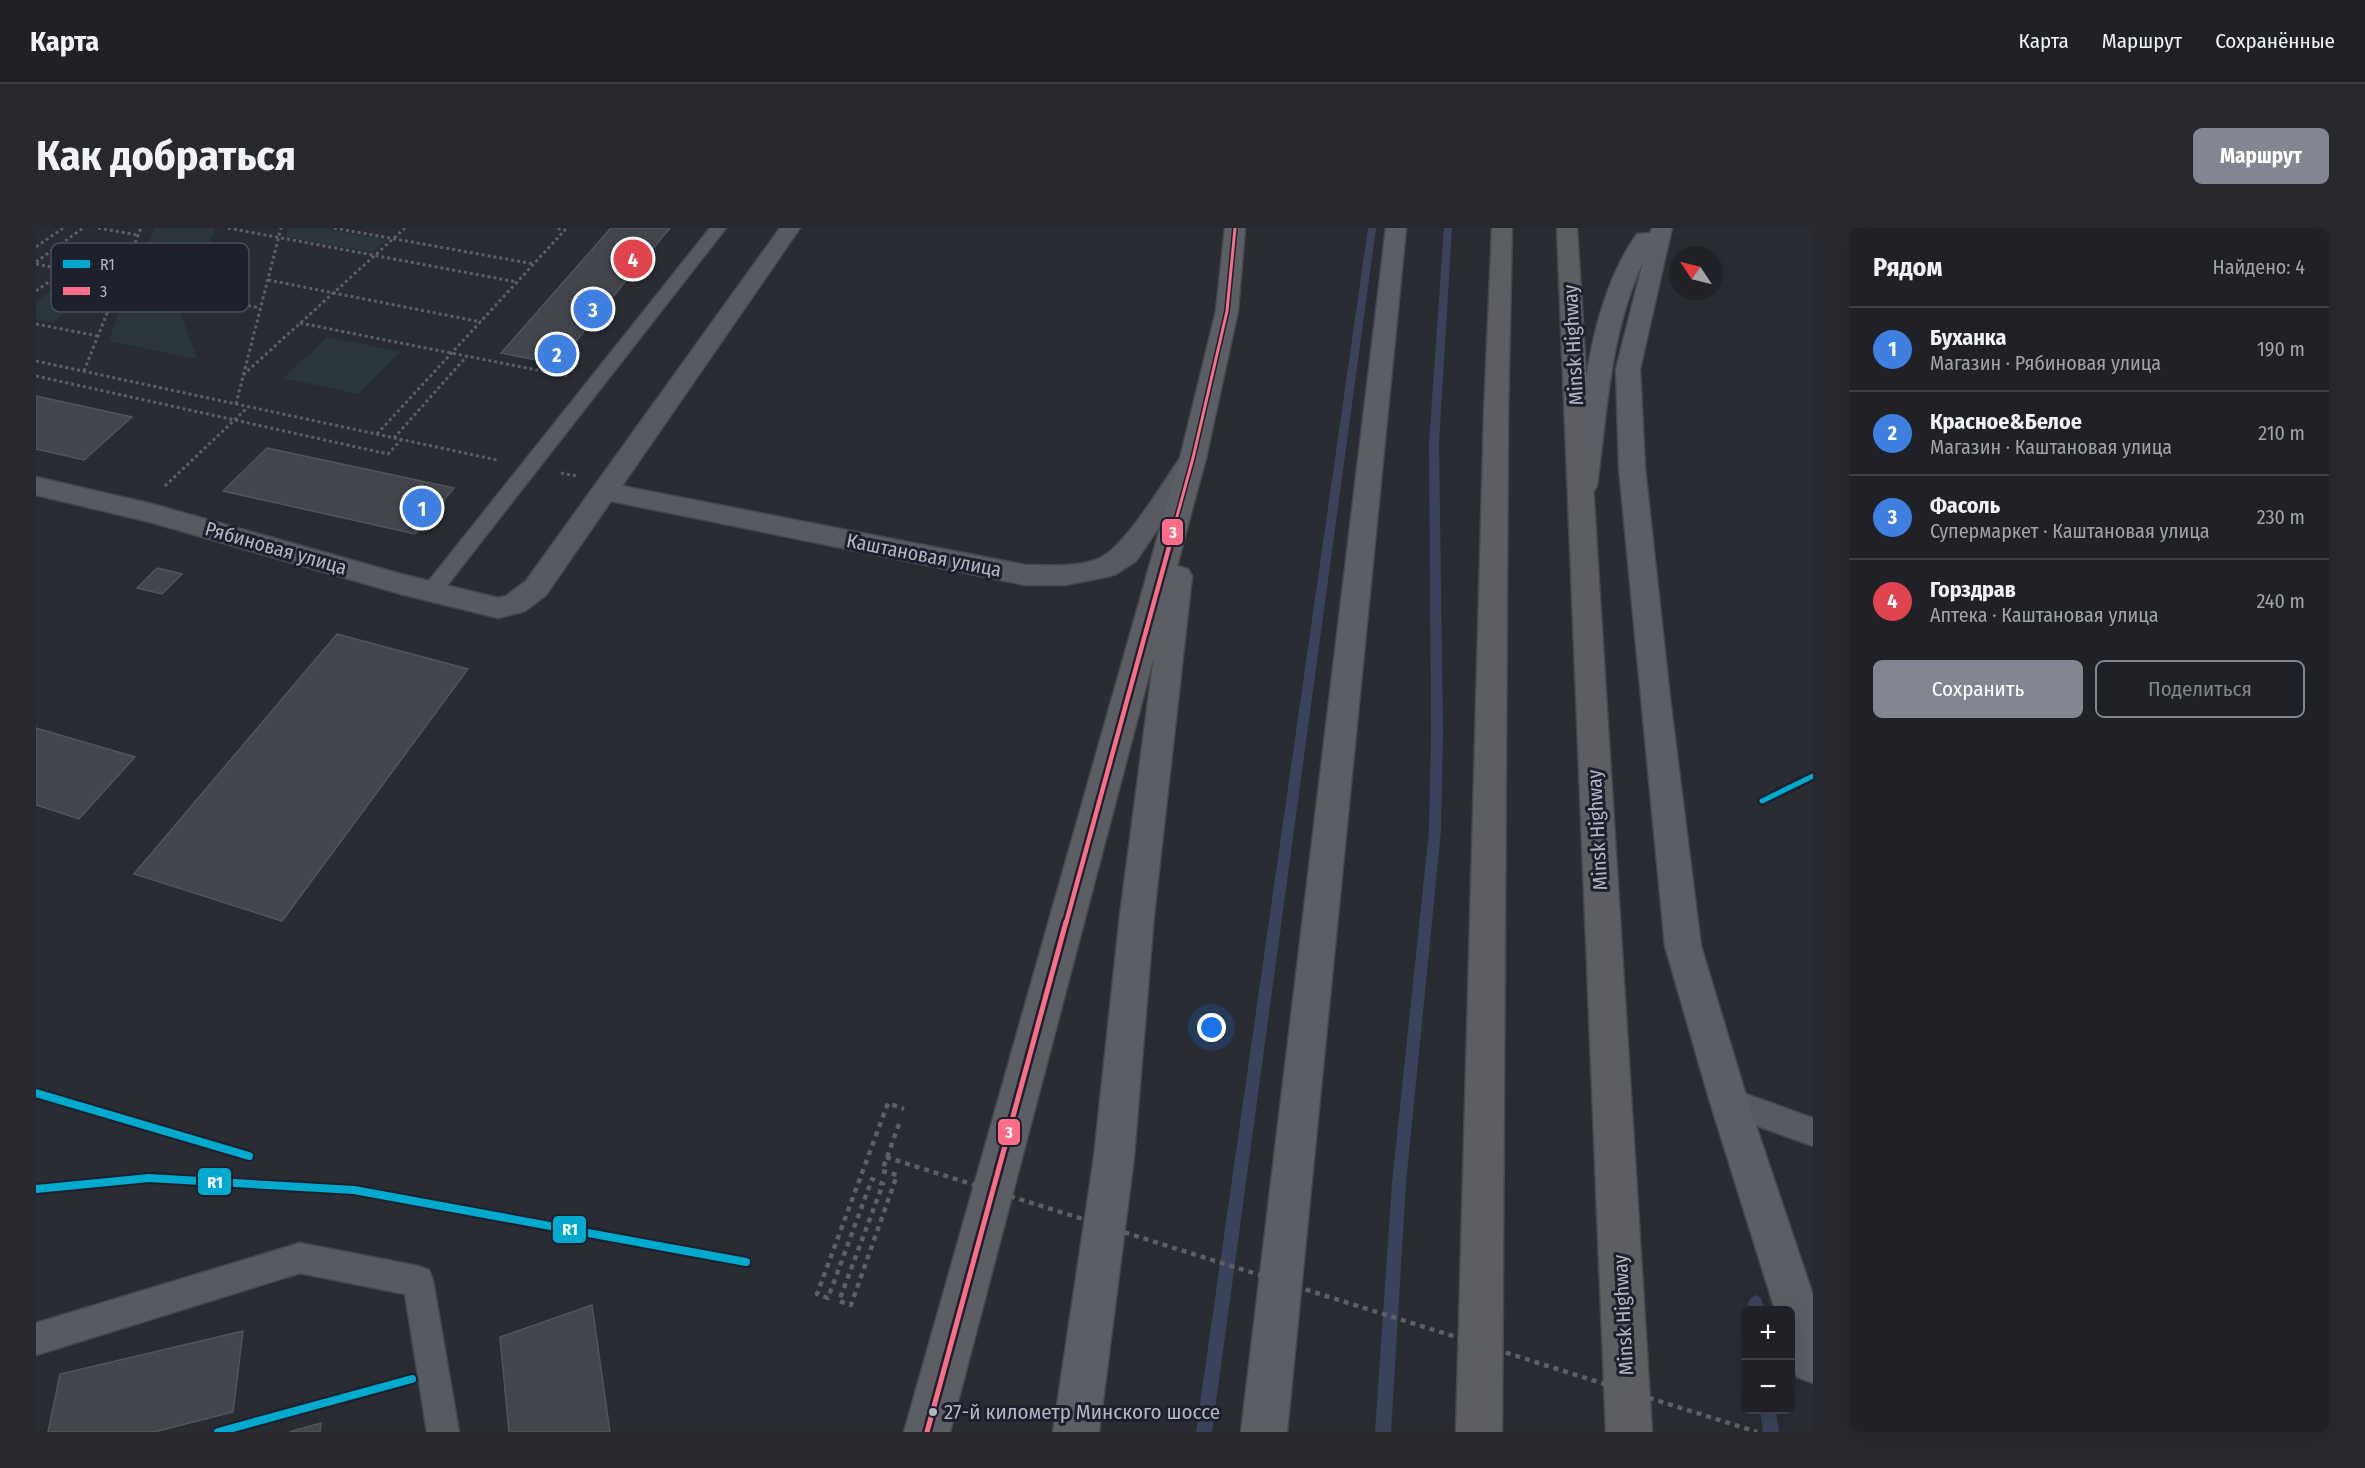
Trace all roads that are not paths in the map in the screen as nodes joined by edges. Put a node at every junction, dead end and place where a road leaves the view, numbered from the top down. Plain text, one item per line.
1 (718, 228) edge
2 (790, 228) edge
3 (1235, 228) edge
4 (1396, 228) edge
5 (1502, 228) edge
6 (1567, 228) edge
7 (1649, 228) edge
8 (1662, 228) edge
9 (1193, 458) junction
10 (36, 486) edge
11 (604, 491) junction
12 (1581, 503) junction
13 (431, 592) junction
14 (1729, 1102) junction
15 (1813, 1132) edge
16 (36, 1339) edge
17 (1813, 1360) edge
18 (443, 1432) edge
19 (927, 1432) edge
20 (1076, 1432) edge
21 (1264, 1432) edge
22 (1479, 1432) edge
23 (1629, 1432) edge

1 - 13 lane
2 - 11 street
3 - 9 main road
4 - 21 main road
5 - 22 highway
6 - 12 highway, Minsk Highway
7 - 12 main road
8 - 14 main road
9 - 11 street, Каштановая улица
9 - 19 main road
9 - 20 main road
10 - 13 street, Рябиновая улица
11 - 13 street, Рябиновая улица
12 - 23 highway, Minsk Highway
14 - 15 lane
14 - 17 main road
16 - 18 lane

